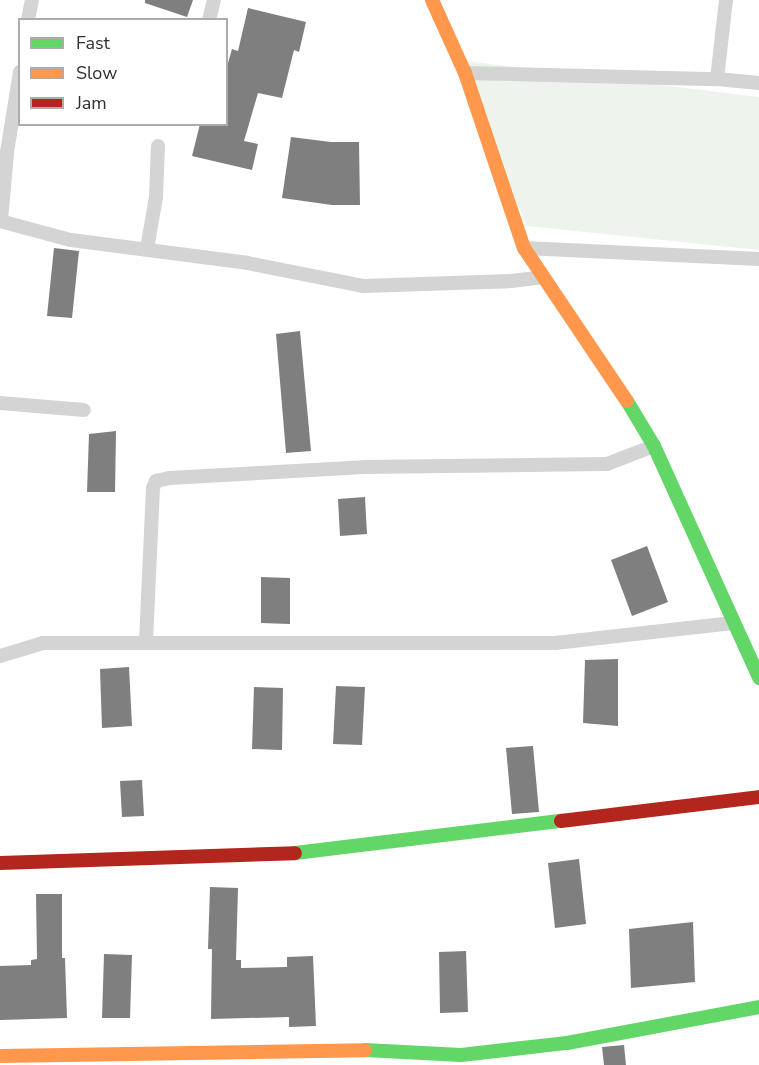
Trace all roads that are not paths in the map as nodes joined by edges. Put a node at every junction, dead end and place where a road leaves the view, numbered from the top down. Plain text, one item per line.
1 (33, 0) edge
2 (214, 0) edge
3 (432, 0) edge
4 (726, 0) edge
5 (28, 18) edge
6 (210, 18) edge
7 (465, 73) junction
8 (717, 79) junction
9 (759, 83) edge
10 (18, 84) edge
11 (158, 146) dead end
12 (1, 221) edge
13 (524, 248) junction
14 (147, 249) junction
15 (759, 259) edge
16 (542, 277) junction
17 (0, 403) edge
18 (84, 410) dead end
19 (654, 446) junction
20 (734, 623) junction
21 (146, 642) junction
22 (0, 656) edge
23 (759, 678) edge
24 (759, 797) edge
25 (0, 863) edge
26 (759, 1007) edge
27 (0, 1056) edge

1 - 5 street
2 - 6 street
3 - 7 street
4 - 8 street
7 - 8 street
7 - 13 street
8 - 9 street
10 - 12 street
11 - 14 street
12 - 14 street
13 - 15 street
13 - 16 street
14 - 16 street
16 - 19 street
17 - 18 street
19 - 20 street
19 - 21 street
20 - 21 street
20 - 23 street
21 - 22 street
24 - 25 street
26 - 27 street

